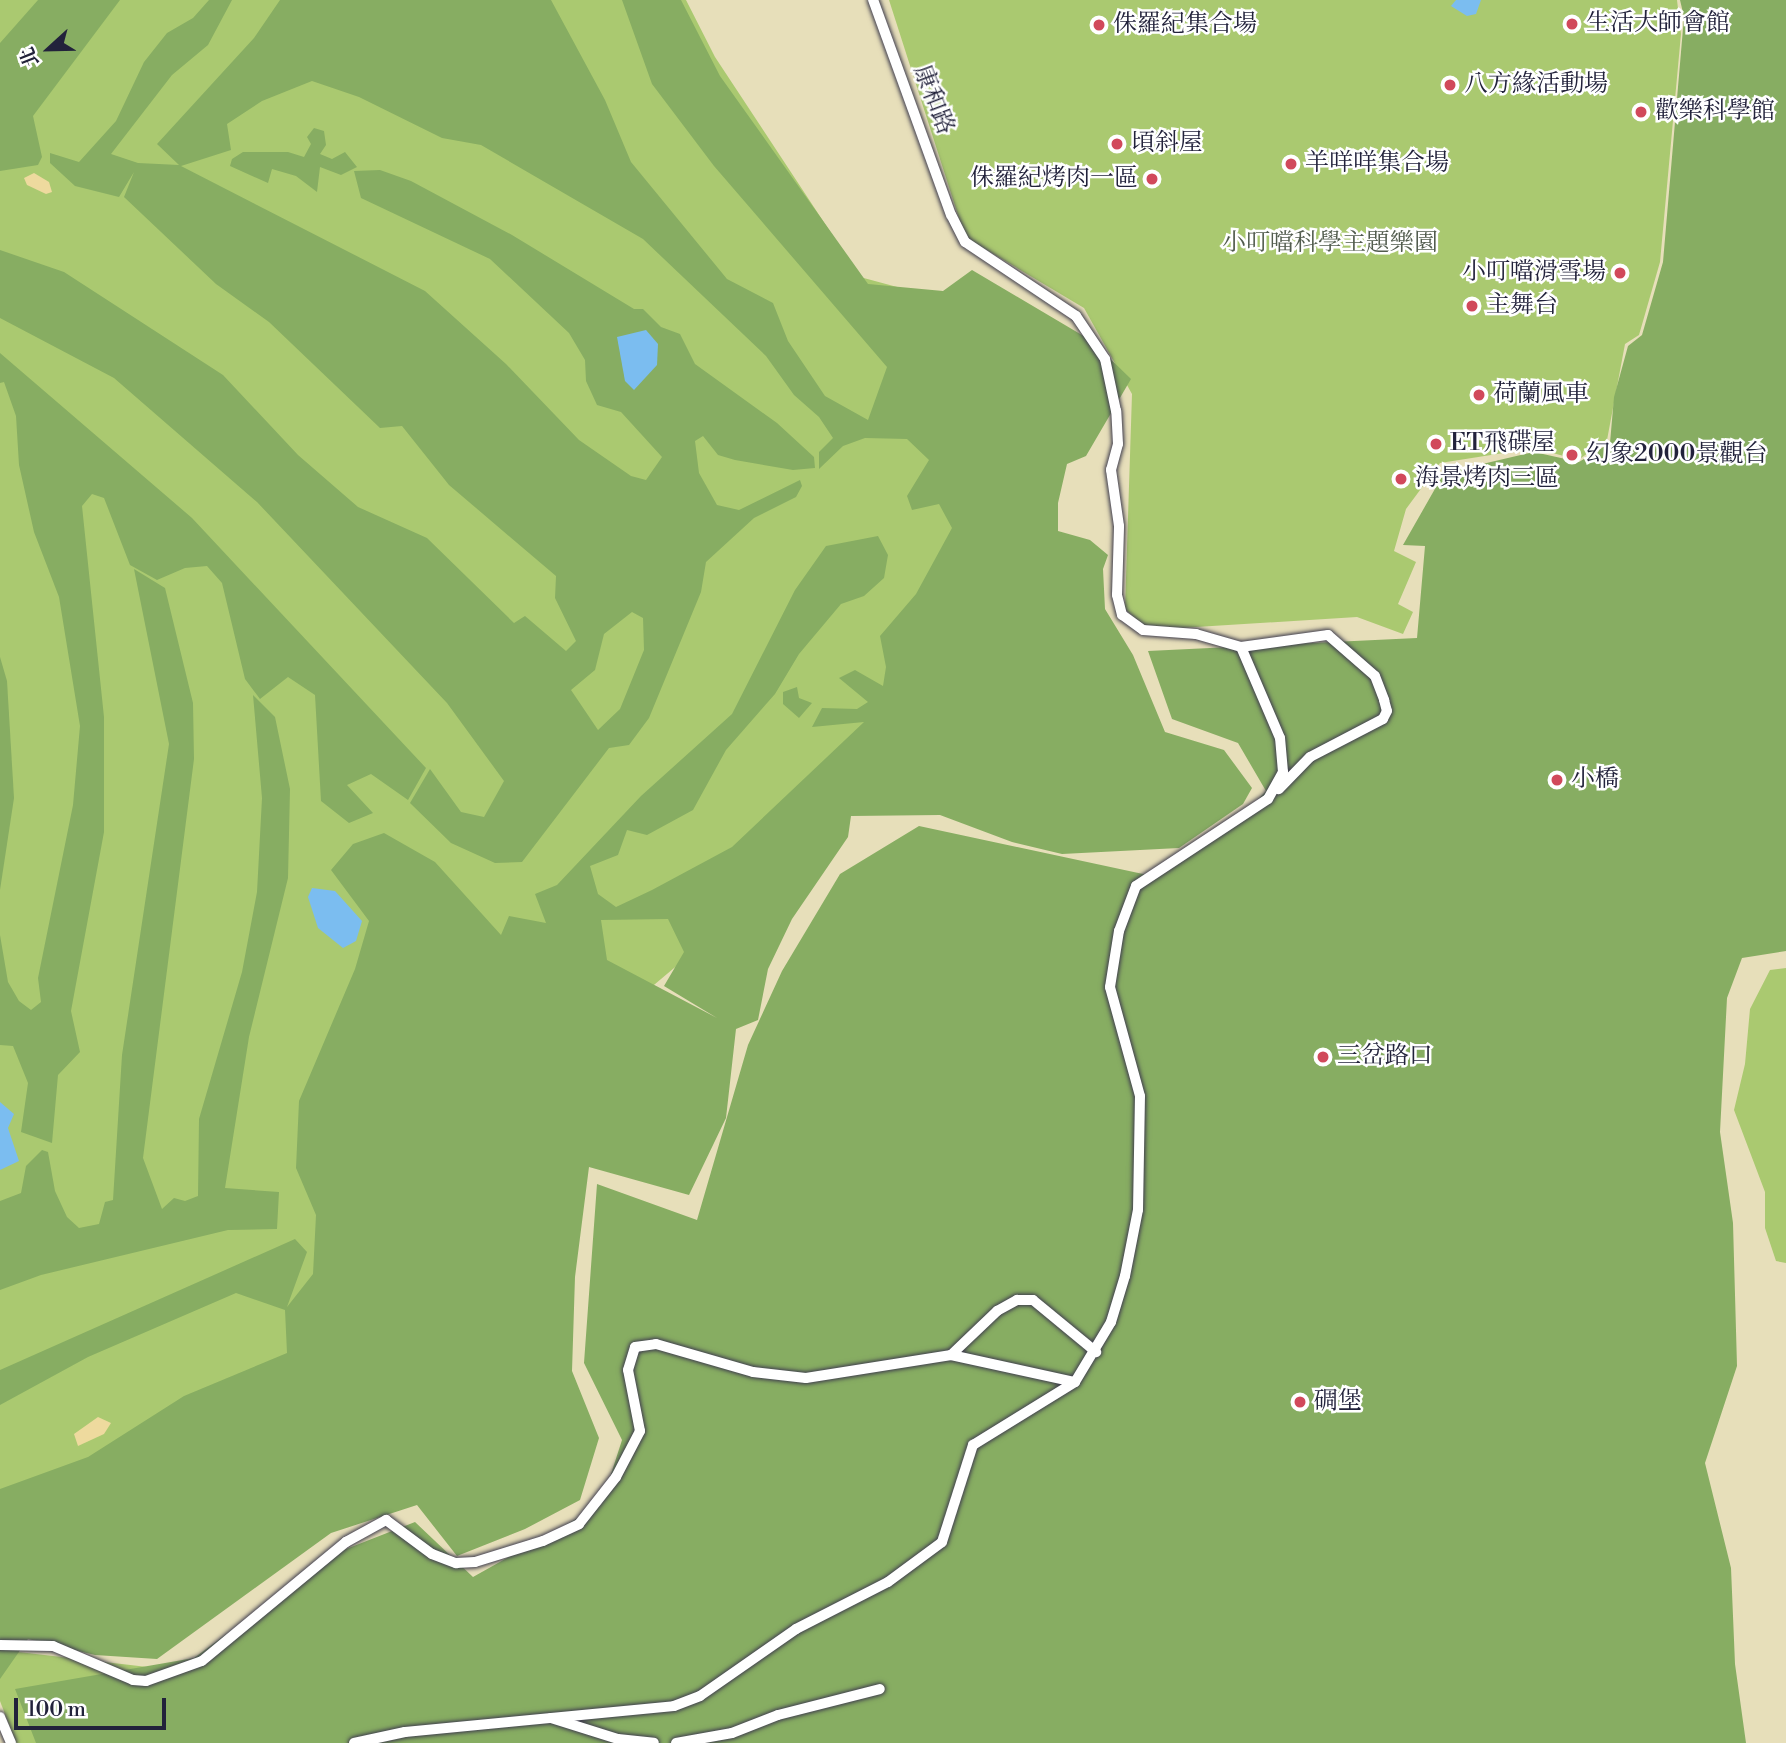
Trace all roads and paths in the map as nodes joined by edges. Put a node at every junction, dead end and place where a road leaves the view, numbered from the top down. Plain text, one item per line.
1 (873, 0) edge
2 (1241, 647) junction
3 (1268, 799) junction
4 (1096, 1352) junction
5 (951, 1355) junction
6 (1075, 1382) junction
7 (0, 1645) edge
8 (880, 1689) dead end
9 (0, 1717) edge
10 (547, 1717) junction
11 (11, 1743) edge
12 (354, 1743) edge
13 (654, 1743) edge
14 (676, 1743) edge

1 - 2 street, 康和路
2 - 3 street
2 - 3 street
3 - 4 street
4 - 5 street
4 - 6 street
5 - 6 street
5 - 7 street
6 - 10 street
8 - 14 street
9 - 11 street
10 - 12 street
10 - 13 street

